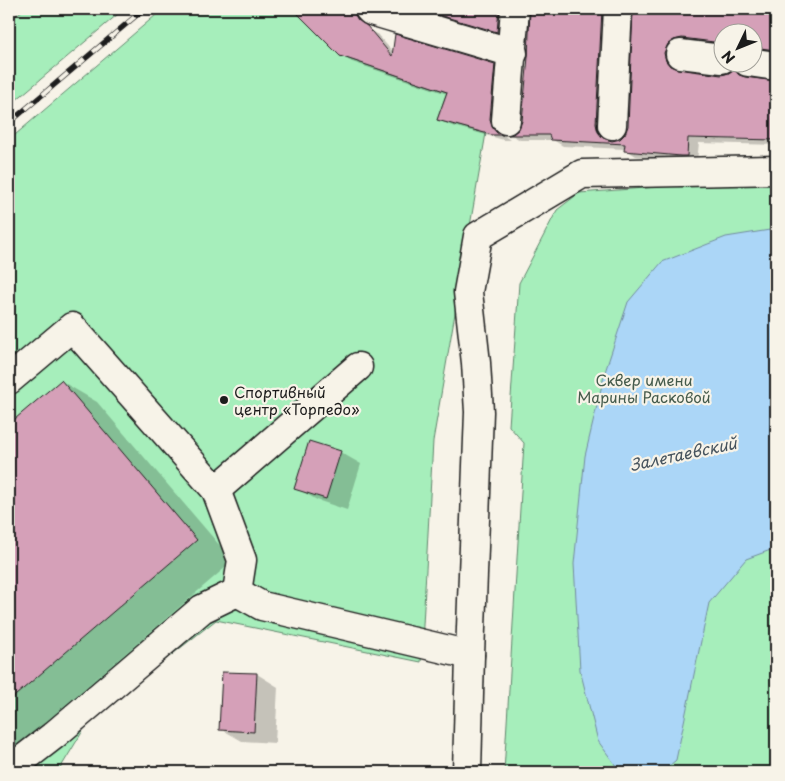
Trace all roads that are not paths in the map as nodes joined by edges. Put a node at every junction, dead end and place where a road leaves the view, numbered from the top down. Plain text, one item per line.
1 (369, 9) edge
2 (515, 9) edge
3 (618, 9) edge
4 (513, 53) junction
5 (680, 54) dead end
6 (712, 58) edge
7 (762, 64) edge
8 (776, 66) edge
9 (506, 120) dead end
10 (612, 125) dead end
11 (776, 170) edge
12 (358, 367) dead end
13 (9, 380) edge
14 (216, 490) junction
15 (237, 592) junction
16 (470, 654) junction
17 (9, 770) edge
18 (467, 772) edge

1 - 4 lane
2 - 4 lane
3 - 10 lane
4 - 9 lane
5 - 6 lane
7 - 8 lane
11 - 16 lane
12 - 14 lane
13 - 14 lane
14 - 15 lane
15 - 16 lane
15 - 17 lane
16 - 18 lane

